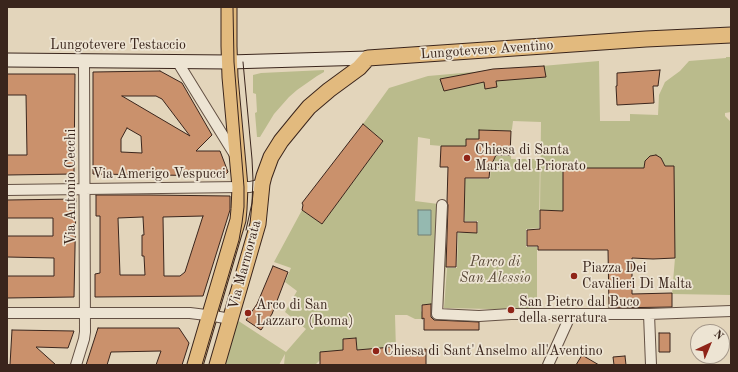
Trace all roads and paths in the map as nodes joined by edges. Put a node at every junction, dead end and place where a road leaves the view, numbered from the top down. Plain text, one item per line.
1 (229, 7) edge
2 (731, 35) edge
3 (233, 58) junction
4 (368, 58) junction
5 (7, 60) edge
6 (84, 60) junction
7 (178, 61) junction
8 (238, 158) junction
9 (262, 184) junction
10 (240, 188) junction
11 (85, 189) junction
12 (7, 190) edge
13 (442, 205) dead end
14 (731, 311) edge
15 (7, 313) edge
16 (84, 314) junction
17 (572, 314) junction
18 (649, 314) junction
19 (210, 315) junction
20 (230, 319) junction
21 (76, 365) edge
22 (195, 365) edge
23 (217, 365) edge
24 (548, 365) edge
25 (651, 365) edge

1 - 3 main road, Via Marmorata
2 - 4 main road, Lungotevere Aventino
3 - 4 main road, Lungotevere Aventino
3 - 7 main road, Lungotevere Testaccio
3 - 8 main road, Via Marmorata
4 - 9 main road, Via Marmorata
5 - 6 main road, Lungotevere Testaccio
6 - 7 main road, Lungotevere Testaccio
6 - 11 street, Via Antonio Cecchi
7 - 8 street
8 - 10 main road, Via Marmorata
9 - 10 street, Via Amerigo Vespucci
9 - 20 main road, Via Marmorata
10 - 11 street, Via Amerigo Vespucci
10 - 19 main road, Via Marmorata
11 - 12 street, Via Amerigo Vespucci
11 - 16 street, Via Antonio Cecchi
13 - 17 street
14 - 18 street
15 - 16 street
16 - 19 street
16 - 21 street, Via Antonio Cecchi
17 - 18 street
17 - 24 street
18 - 25 street
19 - 20 street, Via Marmorata
19 - 22 main road, Via Marmorata
20 - 23 main road, Via Marmorata

